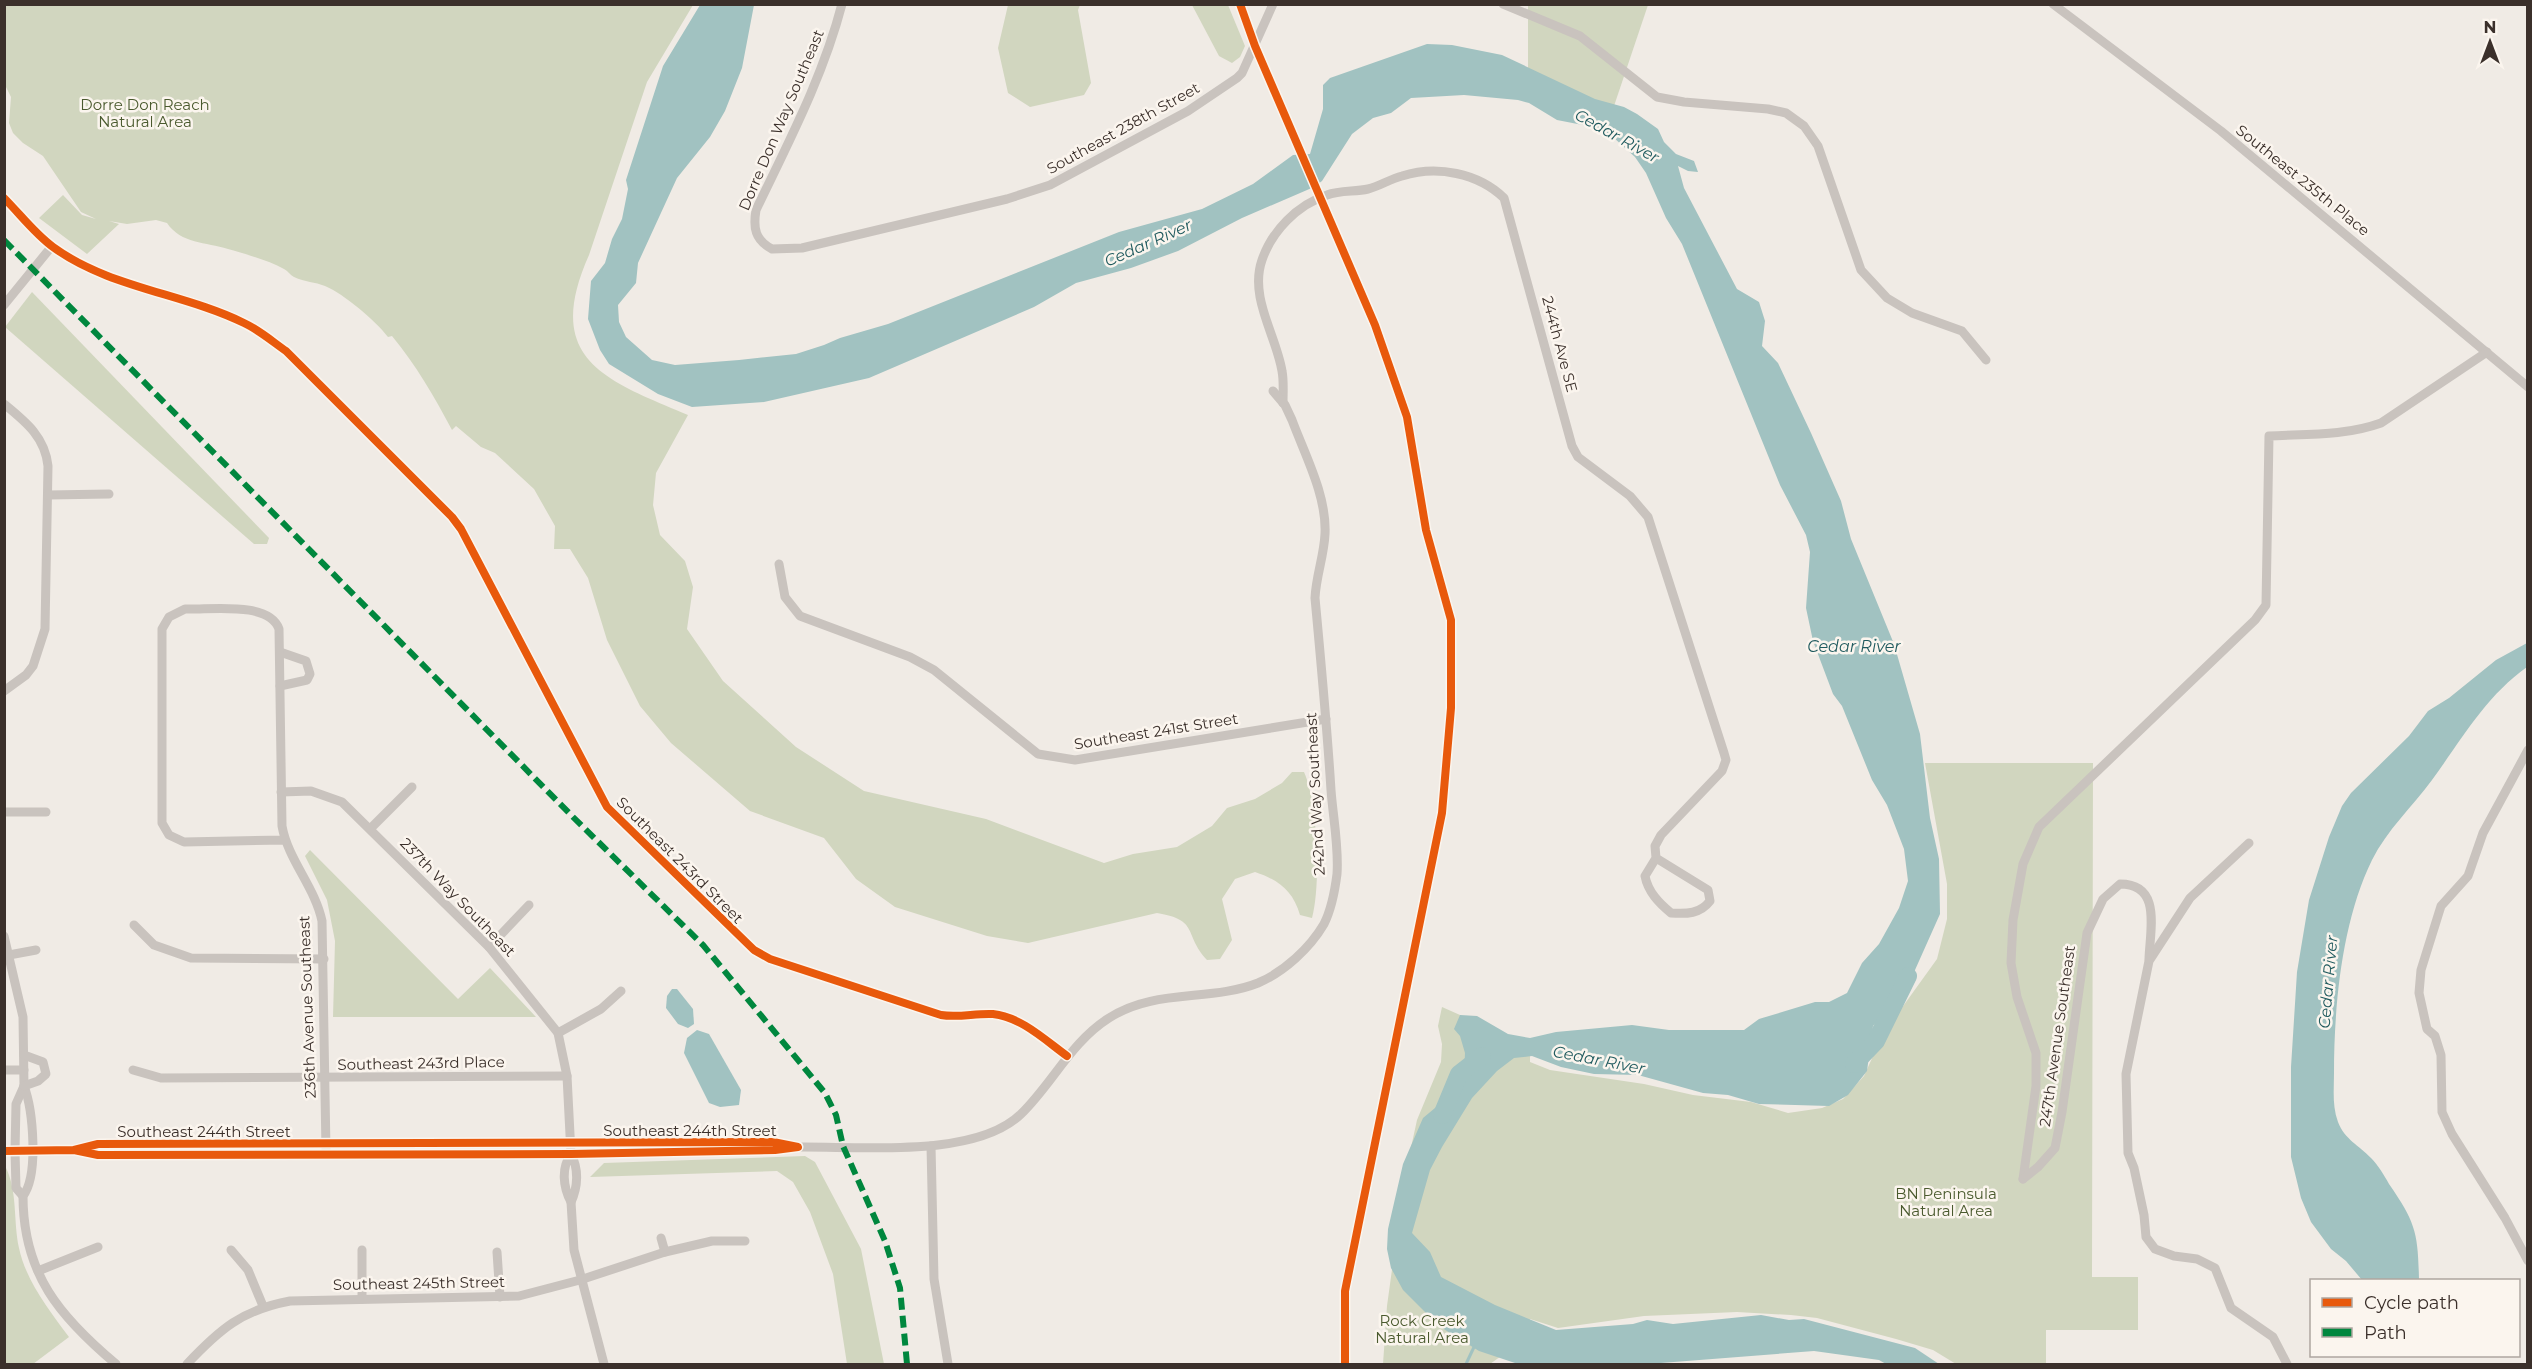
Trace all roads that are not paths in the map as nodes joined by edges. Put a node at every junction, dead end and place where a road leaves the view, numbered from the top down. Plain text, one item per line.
1 (842, 4) edge
2 (1273, 4) edge
3 (1503, 4) edge
4 (2053, 4) edge
5 (4, 198) edge
6 (764, 245) joint
7 (52, 246) junction
8 (4, 306) edge
9 (2487, 352) junction
10 (1986, 360) dead end
11 (2528, 387) edge
12 (1273, 391) dead end
13 (1283, 403) junction
14 (4, 404) edge
15 (109, 494) dead end
16 (48, 495) junction
17 (779, 564) dead end
18 (280, 652) junction
19 (280, 686) junction
20 (4, 691) edge
21 (1326, 719) junction
22 (2528, 750) edge
23 (412, 787) dead end
24 (281, 792) junction
25 (4, 812) edge
26 (46, 812) dead end
27 (371, 828) junction
28 (285, 840) junction
29 (2248, 843) dead end
30 (1656, 858) junction
31 (529, 905) dead end
32 (134, 925) dead end
33 (4, 936) edge
34 (489, 947) junction
35 (36, 950) dead end
36 (9, 955) junction
37 (324, 959) junction
38 (2149, 961) junction
39 (621, 991) dead end
40 (558, 1033) junction
41 (24, 1055) junction
42 (1067, 1056) junction
43 (4, 1070) edge
44 (24, 1070) junction
45 (133, 1070) dead end
46 (567, 1076) junction
47 (325, 1079) junction
48 (24, 1086) junction
49 (1009, 1123) joint
50 (570, 1144) junction
51 (931, 1146) junction
52 (798, 1147) junction
53 (32, 1150) junction
54 (326, 1150) junction
55 (4, 1151) edge
56 (15, 1151) junction
57 (571, 1154) junction
58 (23, 1196) junction
59 (661, 1238) dead end
60 (745, 1241) dead end
61 (98, 1247) dead end
62 (231, 1250) dead end
63 (362, 1250) dead end
64 (497, 1252) dead end
65 (665, 1252) junction
66 (2528, 1261) edge
67 (38, 1271) junction
68 (580, 1280) junction
69 (500, 1298) junction
70 (362, 1299) junction
71 (263, 1306) junction
72 (116, 1365) edge
73 (187, 1365) edge
74 (604, 1365) edge
75 (948, 1365) edge
76 (2287, 1365) edge

1 - 6 street, Dorre Don Way Southeast
2 - 6 street, Southeast 238th Street
3 - 10 street
4 - 9 street, Southeast 235th Place
5 - 7 street, Southeast 243rd Street
7 - 8 street
7 - 42 street, Southeast 243rd Street
9 - 11 street, Southeast 235th Place
9 - 38 street, 247th Avenue Southeast
12 - 13 street, 242nd Way Southeast
13 - 21 street, 242nd Way Southeast
13 - 30 street, 244th Ave SE
14 - 16 street
15 - 16 street
16 - 20 street
17 - 21 street, Southeast 241st Street
18 - 19 street, 236th Avenue Southeast
18 - 19 street
18 - 28 street, 236th Avenue Southeast
19 - 24 street, 236th Avenue Southeast
21 - 42 street, 242nd Way Southeast
22 - 66 street
23 - 27 street
24 - 27 street, 237th Way Southeast
24 - 28 street, 236th Avenue Southeast
25 - 26 street
27 - 34 street, 237th Way Southeast
28 - 37 street, 236th Avenue Southeast
29 - 38 street
30 - 30 street, 244th Ave SE
31 - 34 street
32 - 37 street
33 - 36 street
34 - 40 street, 237th Way Southeast
35 - 36 street
36 - 41 street
37 - 47 street, 236th Avenue Southeast
38 - 76 street
39 - 40 street
40 - 46 street, 237th Way Southeast
41 - 44 street
41 - 48 street
42 - 49 street, 242nd Way Southeast
43 - 44 street
44 - 48 street
45 - 47 street, Southeast 243rd Place
46 - 47 street, Southeast 243rd Place
46 - 50 street, 237th Way Southeast
47 - 54 street, 236th Avenue Southeast
48 - 53 street
48 - 56 street
49 - 51 street, Southeast 244th Street
50 - 52 street, Southeast 244th Street
50 - 54 street, Southeast 244th Street
50 - 57 street, 237th Way Southeast
51 - 52 street, Southeast 244th Street
51 - 75 street
52 - 57 street, Southeast 244th Street
53 - 54 street, Southeast 244th Street
53 - 56 street, Southeast 244th Street
53 - 58 street
54 - 57 street, Southeast 244th Street
55 - 56 street, Southeast 244th Street
56 - 58 street
57 - 68 street, 237th Way Southeast
58 - 67 street
59 - 65 street
60 - 65 street, Southeast 245th Street
61 - 67 street
62 - 71 street
63 - 70 street
64 - 69 street
65 - 68 street, Southeast 245th Street
67 - 72 street
68 - 69 street, Southeast 245th Street
68 - 74 street, 237th Way Southeast
69 - 70 street, Southeast 245th Street
70 - 71 street, Southeast 245th Street
71 - 73 street, Southeast 245th Street

